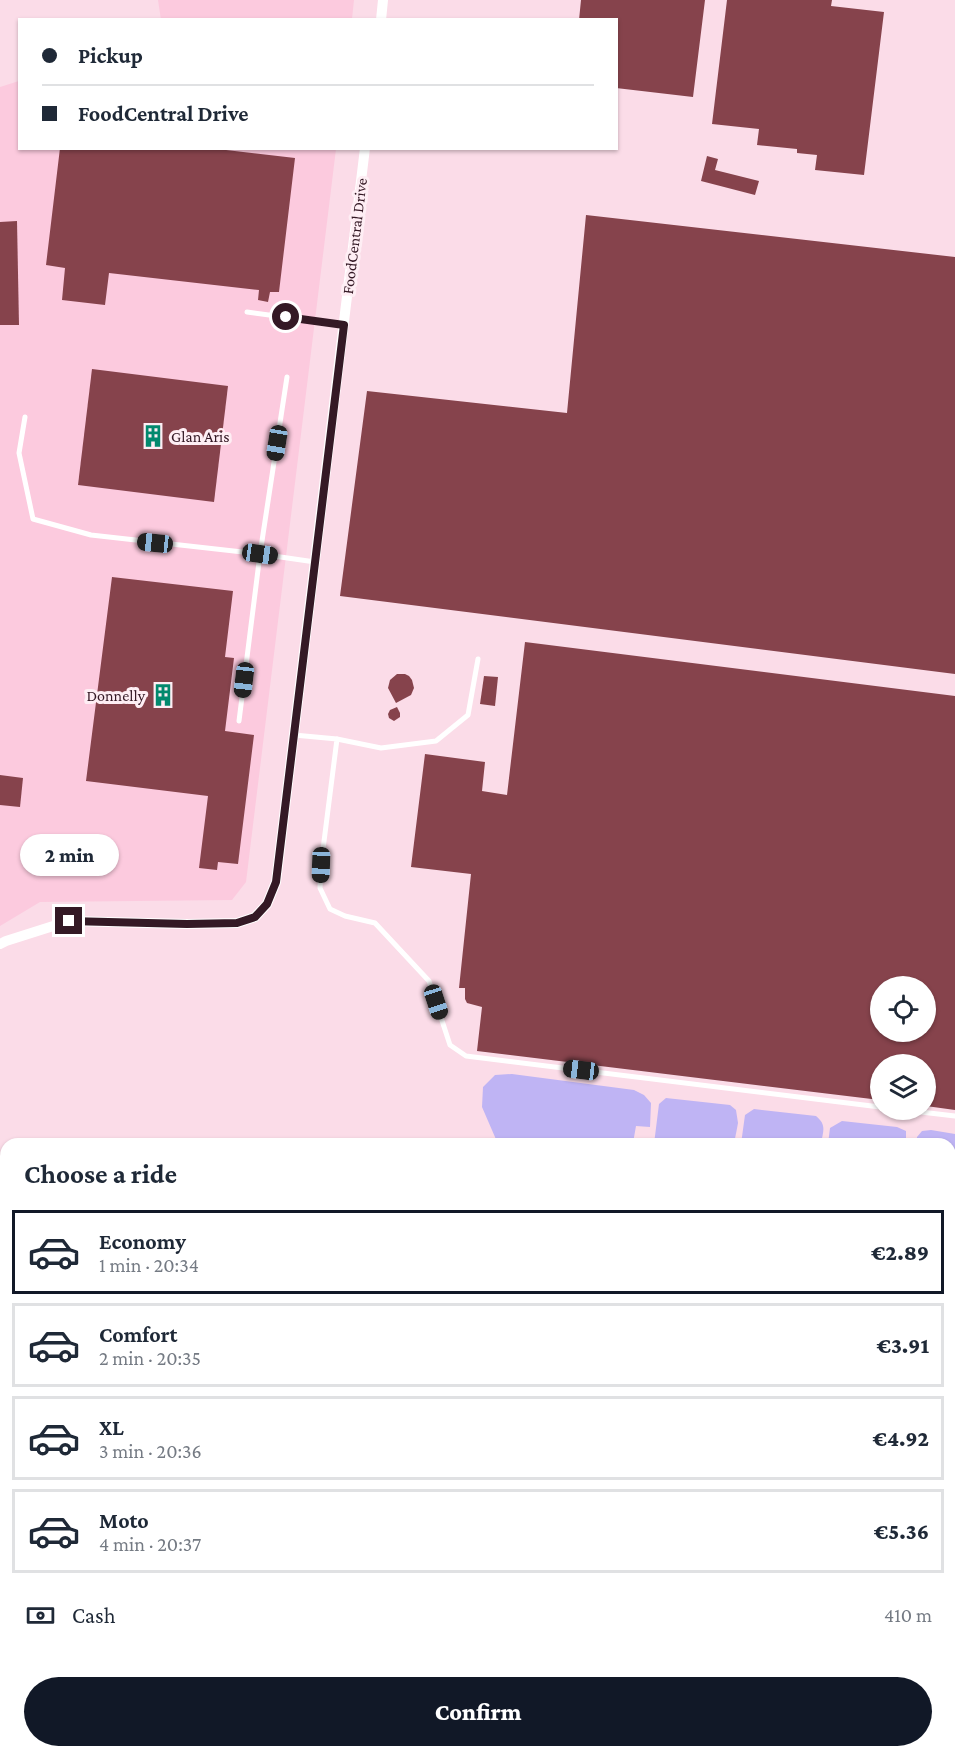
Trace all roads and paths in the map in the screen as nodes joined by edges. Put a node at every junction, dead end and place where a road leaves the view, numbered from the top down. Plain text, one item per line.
1 (383, 0) edge
2 (381, 18) edge
3 (365, 150) edge
4 (247, 312) dead end
5 (344, 325) junction
6 (287, 377) dead end
7 (25, 417) dead end
8 (260, 554) junction
9 (315, 562) junction
10 (478, 659) dead end
11 (239, 721) dead end
12 (294, 735) junction
13 (337, 739) junction
14 (0, 944) edge
15 (870, 1106) edge
16 (936, 1114) edge
17 (955, 1116) edge

1 - 2 street
3 - 5 street, FoodCentral Drive
4 - 5 lane
5 - 9 street, FoodCentral Drive
6 - 8 lane
7 - 8 lane
8 - 9 lane
8 - 11 lane
9 - 12 street, FoodCentral Drive
10 - 13 lane
12 - 13 lane
12 - 14 street, FoodCentral Drive
13 - 15 lane
16 - 17 lane

